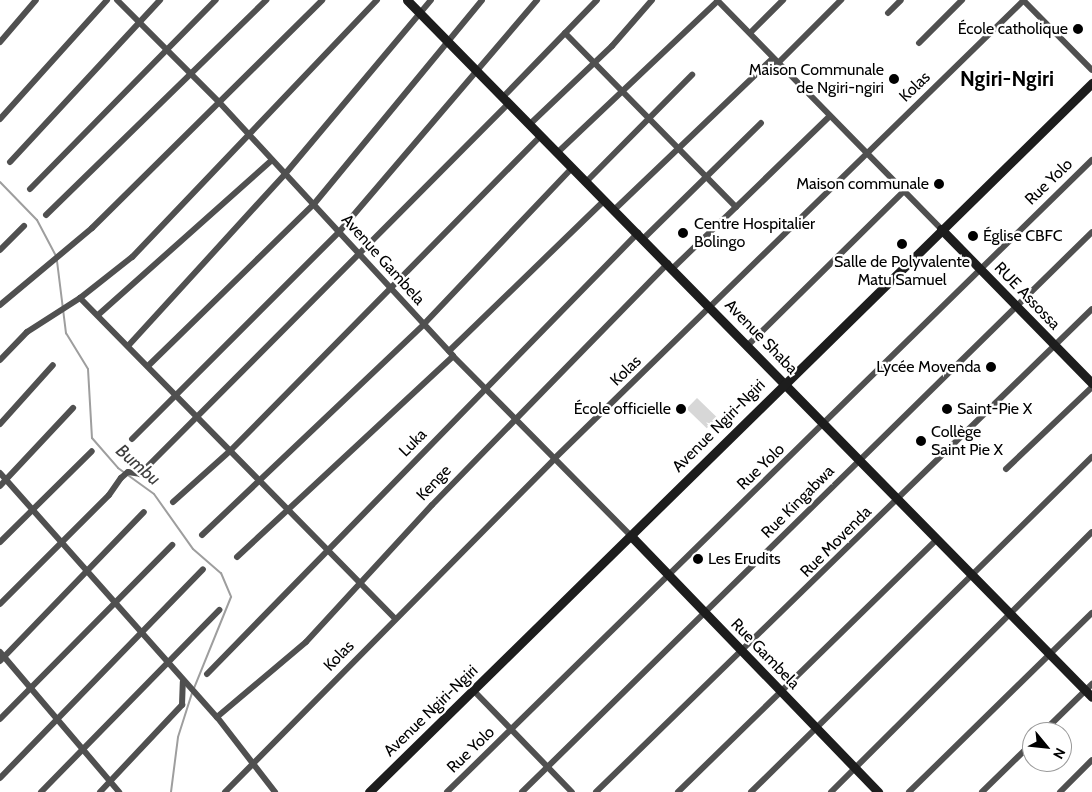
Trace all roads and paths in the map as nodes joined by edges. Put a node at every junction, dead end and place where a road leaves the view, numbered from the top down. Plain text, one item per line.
1 (36, 0) edge
2 (107, 0) edge
3 (117, 0) edge
4 (160, 0) edge
5 (216, 0) edge
6 (266, 0) edge
7 (322, 0) edge
8 (378, 0) edge
9 (407, 0) edge
10 (431, 0) edge
11 (482, 0) edge
12 (537, 0) edge
13 (597, 0) edge
14 (652, 0) edge
15 (718, 0) edge
16 (783, 0) edge
17 (841, 0) edge
18 (901, 0) edge
19 (962, 0) edge
20 (1024, 0) edge
21 (888, 12) dead end
22 (420, 13) junction
23 (140, 23) junction
24 (566, 33) junction
25 (750, 33) junction
26 (448, 41) junction
27 (0, 42) edge
28 (919, 43) dead end
29 (168, 52) junction
30 (595, 62) junction
31 (775, 62) junction
32 (1092, 70) edge
33 (477, 71) junction
34 (190, 73) junction
35 (692, 75) dead end
36 (1092, 83) edge
37 (621, 89) junction
38 (506, 100) junction
39 (219, 102) junction
40 (650, 117) junction
41 (829, 118) junction
42 (0, 119) edge
43 (761, 122) dead end
44 (530, 124) junction
45 (249, 134) junction
46 (541, 136) junction
47 (678, 147) junction
48 (557, 153) junction
49 (866, 155) junction
50 (272, 160) junction
51 (1092, 160) edge
52 (10, 162) dead end
53 (572, 168) junction
54 (285, 174) junction
55 (708, 176) junction
56 (586, 182) junction
57 (30, 189) dead end
58 (904, 191) junction
59 (605, 200) junction
60 (314, 204) junction
61 (736, 206) junction
62 (615, 210) junction
63 (46, 215) dead end
64 (24, 226) dead end
65 (941, 229) junction
66 (339, 232) junction
67 (1092, 232) edge
68 (641, 235) junction
69 (0, 250) edge
70 (360, 256) junction
71 (670, 265) junction
72 (980, 269) junction
73 (391, 289) junction
74 (80, 298) junction
75 (0, 305) edge
76 (1015, 305) junction
77 (711, 308) junction
78 (1092, 309) edge
79 (98, 315) junction
80 (424, 324) junction
81 (748, 345) junction
82 (128, 346) junction
83 (1055, 346) junction
84 (451, 353) junction
85 (0, 360) edge
86 (54, 365) dead end
87 (148, 366) junction
88 (784, 383) junction
89 (1092, 383) edge
90 (1092, 387) edge
91 (486, 389) junction
92 (176, 394) junction
93 (73, 408) dead end
94 (198, 415) junction
95 (514, 419) junction
96 (0, 424) edge
97 (824, 424) junction
98 (132, 439) dead end
99 (231, 450) junction
100 (92, 451) dead end
101 (1092, 457) edge
102 (554, 459) junction
103 (860, 460) junction
104 (1006, 469) dead end
105 (0, 472) edge
106 (6, 480) junction
107 (260, 480) junction
108 (0, 486) edge
109 (898, 499) junction
110 (173, 502) dead end
111 (288, 508) junction
112 (33, 510) junction
113 (144, 512) dead end
114 (1092, 532) edge
115 (202, 535) dead end
116 (631, 536) junction
117 (937, 539) junction
118 (0, 542) edge
119 (61, 542) junction
120 (172, 545) dead end
121 (325, 549) junction
122 (236, 558) dead end
123 (203, 569) dead end
124 (88, 572) junction
125 (972, 575) junction
126 (668, 576) junction
127 (360, 584) junction
128 (115, 601) junction
129 (0, 604) edge
130 (220, 610) dead end
131 (705, 613) junction
132 (1010, 613) junction
133 (1092, 613) edge
134 (395, 618) junction
135 (142, 631) junction
136 (743, 653) junction
137 (1050, 654) junction
138 (1, 657) edge
139 (168, 661) junction
140 (207, 674) dead end
141 (180, 676) junction
142 (31, 688) junction
143 (473, 690) junction
144 (781, 691) junction
145 (1090, 691) edge
146 (217, 717) junction
147 (0, 719) edge
148 (56, 720) junction
149 (1054, 722) edge
150 (816, 728) junction
151 (512, 729) junction
152 (83, 749) junction
153 (1022, 753) edge
154 (1092, 760) edge
155 (252, 766) junction
156 (547, 767) junction
157 (855, 769) junction
158 (0, 778) edge
159 (110, 782) junction
160 (41, 792) edge
161 (100, 792) edge
162 (119, 792) edge
163 (225, 792) edge
164 (275, 792) edge
165 (369, 792) edge
166 (447, 792) edge
167 (522, 792) edge
168 (572, 792) edge
169 (596, 792) edge
170 (678, 792) edge
171 (751, 792) edge
172 (831, 792) edge
173 (878, 792) edge
174 (909, 792) edge
175 (982, 792) edge
176 (1060, 792) edge

1 - 27 street
2 - 42 street
3 - 23 street, Avenue Gambela
4 - 23 street
5 - 29 street
6 - 34 street
7 - 39 street
8 - 45 street
9 - 22 street, Avenue Shaba
10 - 22 street
11 - 26 street
12 - 33 street
13 - 24 street
14 - 30 street
15 - 25 street
15 - 37 street
16 - 25 street
17 - 31 street
18 - 21 street
19 - 28 street
20 - 32 street
20 - 49 street, Kolas
22 - 26 street, Avenue Shaba
22 - 54 street
23 - 29 street, Avenue Gambela
23 - 52 street
24 - 30 street
24 - 38 street
25 - 31 street
26 - 33 street, Avenue Shaba
26 - 60 street
29 - 34 street, Avenue Gambela
29 - 57 street
30 - 37 street
30 - 44 street
31 - 41 street
31 - 47 street
33 - 38 street, Avenue Shaba
33 - 66 street
34 - 39 street, Avenue Gambela
34 - 63 street
35 - 40 street
36 - 65 street, Avenue Ngiri-Ngiri
37 - 40 street
37 - 48 street
38 - 44 street, Avenue Shaba
38 - 70 street
39 - 45 street, Avenue Gambela
39 - 75 street
40 - 47 street
40 - 56 street
41 - 49 street
41 - 61 street, Kenge
43 - 55 street, Luka
44 - 46 street, Avenue Shaba
45 - 50 street, Avenue Gambela
45 - 74 street
46 - 48 street, Avenue Shaba
46 - 73 street
47 - 55 street
47 - 62 street
48 - 53 street, Avenue Shaba
49 - 58 street
49 - 77 street, Kolas
50 - 54 street, Avenue Gambela
50 - 79 street
51 - 72 street, Rue Yolo
53 - 56 street, Avenue Shaba
53 - 80 street
54 - 60 street, Avenue Gambela
54 - 82 street
55 - 61 street
55 - 68 street, Luka
56 - 59 street, Avenue Shaba
58 - 65 street
58 - 81 street
59 - 62 street, Avenue Shaba
59 - 84 street
60 - 66 street, Avenue Gambela
60 - 87 street
61 - 71 street, Kenge
62 - 68 street, Avenue Shaba
64 - 69 street
65 - 72 street, RUE Assossa
65 - 88 street, Avenue Ngiri-Ngiri
66 - 70 street, Avenue Gambela
66 - 92 street
67 - 76 street, Rue Kingabwa
68 - 71 street, Avenue Shaba
68 - 91 street, Luka
70 - 73 street, Avenue Gambela
70 - 94 street
71 - 77 street, Avenue Shaba
71 - 95 street, Kenge
72 - 76 street, RUE Assossa
72 - 97 street, Rue Yolo
73 - 80 street, Avenue Gambela
73 - 99 street
74 - 79 street
74 - 85 street
76 - 83 street, RUE Assossa
76 - 103 street, Rue Kingabwa
77 - 81 street, Avenue Shaba
77 - 102 street, Kolas
78 - 83 street, Rue Movenda
79 - 82 street
80 - 84 street, Avenue Gambela
80 - 107 street
81 - 88 street, Avenue Shaba
82 - 87 street
83 - 89 street, RUE Assossa
83 - 109 street, Rue Movenda
84 - 91 street, Avenue Gambela
84 - 111 street
86 - 96 street
87 - 92 street
88 - 97 street, Avenue Shaba
88 - 116 street, Avenue Ngiri-Ngiri
90 - 104 street
91 - 95 street, Avenue Gambela
91 - 121 street, Luka
92 - 94 street
92 - 98 street
93 - 106 street
94 - 99 street
94 - 119 street
95 - 102 street, Avenue Gambela
95 - 127 street, Kenge
97 - 103 street, Avenue Shaba
97 - 126 street, Rue Yolo
99 - 107 street
99 - 110 street
100 - 112 street
101 - 125 street
102 - 116 street, Avenue Gambela
102 - 134 street, Kolas
103 - 109 street, Avenue Shaba
103 - 131 street, Rue Kingabwa
105 - 106 street
106 - 108 street
106 - 112 street
107 - 111 street
107 - 115 street
109 - 117 street, Avenue Shaba
109 - 136 street, Rue Movenda
111 - 121 street
111 - 122 street
112 - 118 street
112 - 119 street
113 - 124 street
114 - 132 street
116 - 126 street, Rue Gambela
116 - 143 street, Avenue Ngiri-Ngiri
117 - 125 street, Avenue Shaba
117 - 144 street
119 - 124 street
119 - 129 street
120 - 128 street
121 - 127 street
121 - 140 street, Luka
123 - 135 street
124 - 128 street
124 - 138 street
125 - 132 street, Avenue Shaba
125 - 150 street
126 - 131 street, Rue Gambela
126 - 151 street, Rue Yolo
127 - 134 street
127 - 146 street, Kenge
128 - 135 street
128 - 142 street
130 - 139 street
131 - 136 street, Rue Gambela
131 - 156 street, Rue Kingabwa
132 - 137 street, Avenue Shaba
132 - 157 street
133 - 137 street
134 - 155 street, Kolas
135 - 139 street
135 - 148 street
136 - 144 street, Rue Gambela
136 - 169 street, Rue Movenda
137 - 145 street, Avenue Shaba
137 - 174 street
138 - 142 street
139 - 141 street
139 - 152 street
141 - 146 street
141 - 159 street
142 - 147 street
142 - 148 street
143 - 151 street
143 - 165 street, Avenue Ngiri-Ngiri
144 - 150 street, Rue Gambela
144 - 170 street
145 - 149 street
146 - 155 street
148 - 152 street
148 - 158 street
150 - 157 street, Rue Gambela
150 - 171 street
151 - 156 street
151 - 166 street, Rue Yolo
152 - 159 street
152 - 160 street
153 - 175 street
154 - 176 street
155 - 163 street, Kolas
155 - 164 street
156 - 167 street, Rue Kingabwa
156 - 168 street
157 - 172 street
157 - 173 street, Rue Gambela
159 - 161 street
159 - 162 street

